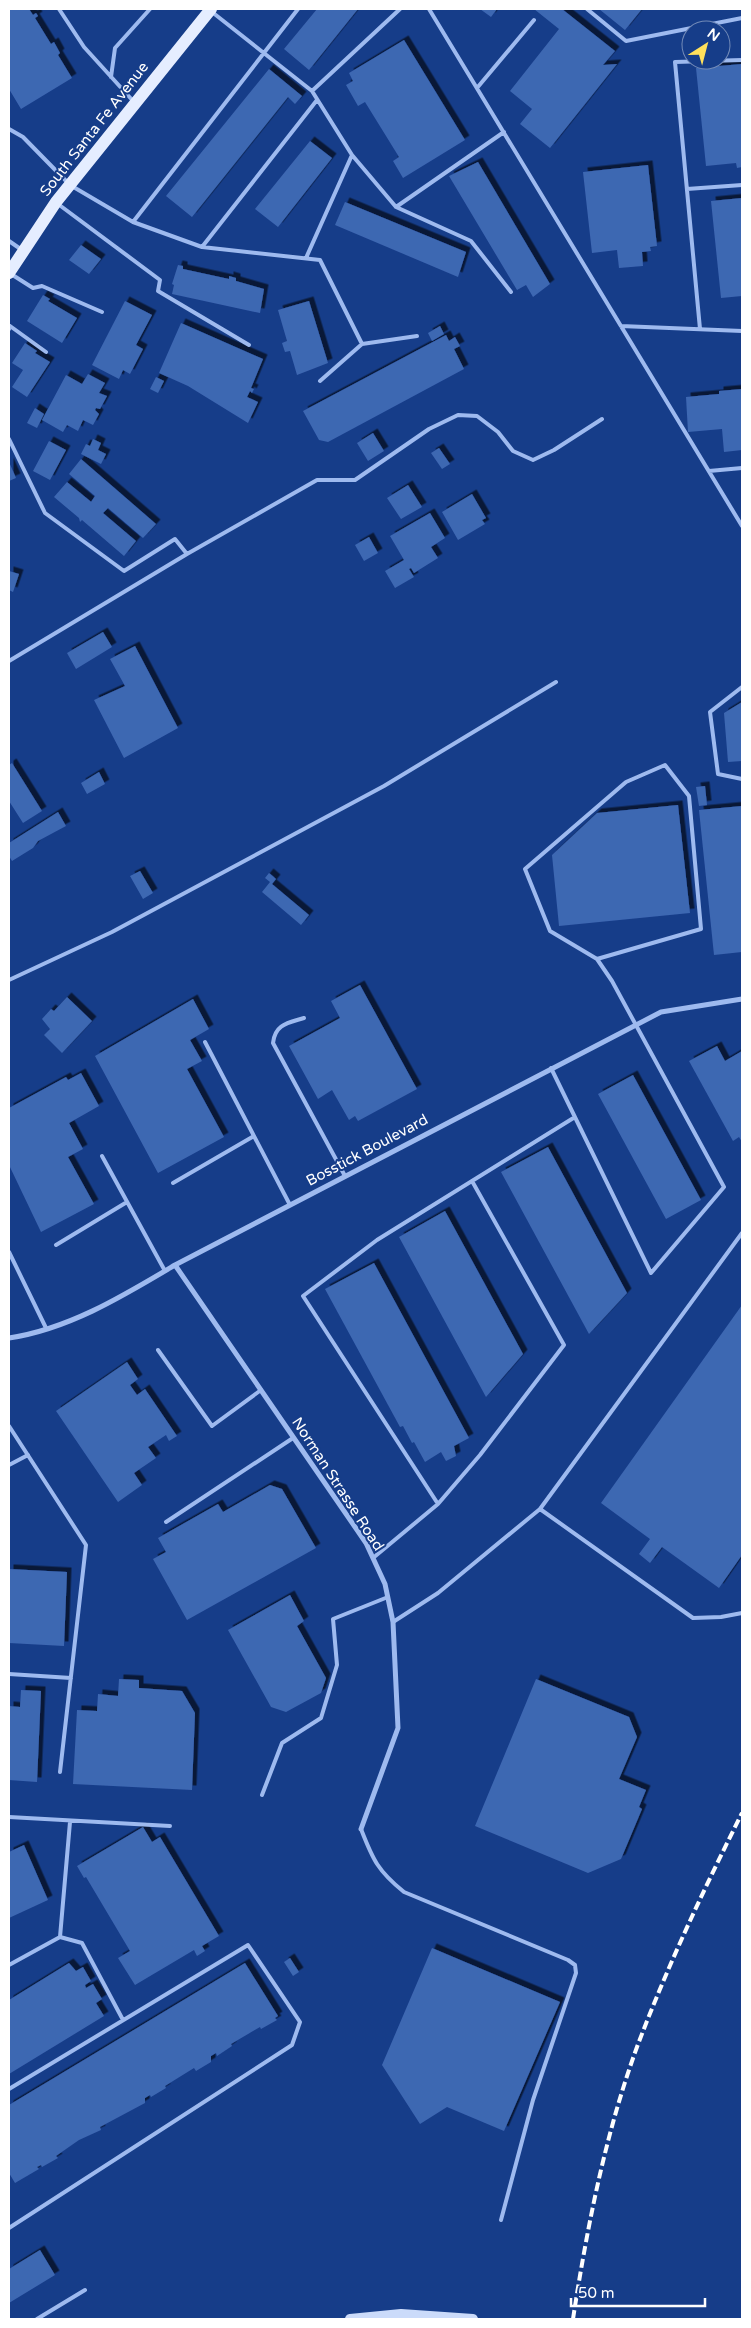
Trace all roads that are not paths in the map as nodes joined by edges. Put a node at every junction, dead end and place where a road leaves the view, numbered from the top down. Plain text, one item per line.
1 (59, 9) edge
2 (150, 9) edge
3 (210, 9) edge
4 (298, 9) edge
5 (400, 9) edge
6 (429, 9) edge
7 (587, 9) edge
8 (742, 18) edge
9 (534, 20) dead end
10 (265, 52) junction
11 (742, 60) edge
12 (111, 77) junction
13 (477, 88) junction
14 (312, 91) junction
15 (317, 100) junction
16 (135, 104) junction
17 (9, 129) edge
18 (504, 132) junction
19 (352, 156) junction
20 (70, 185) junction
21 (742, 185) edge
22 (687, 188) junction
23 (56, 202) junction
24 (396, 207) junction
25 (133, 222) junction
26 (9, 241) edge
27 (202, 247) junction
28 (24, 251) junction
29 (306, 258) junction
30 (9, 273) edge
31 (511, 292) dead end
32 (102, 312) dead end
33 (621, 326) junction
34 (9, 329) edge
35 (700, 329) junction
36 (742, 331) edge
37 (417, 336) dead end
38 (362, 344) junction
39 (248, 345) dead end
40 (46, 352) dead end
41 (320, 381) dead end
42 (602, 419) dead end
43 (9, 439) edge
44 (742, 468) edge
45 (709, 471) junction
46 (742, 526) edge
47 (187, 554) junction
48 (9, 660) edge
49 (556, 682) dead end
50 (742, 688) edge
51 (742, 779) edge
52 (597, 959) junction
53 (9, 980) edge
54 (742, 999) edge
55 (304, 1018) dead end
56 (636, 1024) junction
57 (205, 1042) dead end
58 (551, 1068) junction
59 (575, 1117) junction
60 (254, 1136) junction
61 (102, 1156) dead end
62 (344, 1176) junction
63 (472, 1181) junction
64 (173, 1183) dead end
65 (127, 1202) junction
66 (290, 1205) junction
67 (742, 1233) edge
68 (56, 1245) dead end
69 (9, 1252) edge
70 (175, 1266) junction
71 (165, 1271) junction
72 (46, 1328) junction
73 (9, 1338) edge
74 (158, 1350) dead end
75 (261, 1390) junction
76 (9, 1426) edge
77 (293, 1438) junction
78 (28, 1455) junction
79 (9, 1465) edge
80 (438, 1504) junction
81 (540, 1509) junction
82 (166, 1522) dead end
83 (373, 1558) junction
84 (388, 1597) junction
85 (742, 1613) edge
86 (393, 1622) junction
87 (9, 1674) edge
88 (71, 1678) junction
89 (60, 1772) dead end
90 (262, 1795) dead end
91 (9, 1817) edge
92 (70, 1822) junction
93 (170, 1826) dead end
94 (361, 1830) joint
95 (60, 1937) junction
96 (9, 1965) edge
97 (123, 2020) junction
98 (9, 2089) edge
99 (501, 2220) dead end
100 (9, 2228) edge
101 (85, 2290) dead end
102 (37, 2319) edge
103 (350, 2319) edge
104 (467, 2319) edge
105 (473, 2319) edge

1 - 12 lane
2 - 12 lane
3 - 10 lane
3 - 16 main road, South Santa Fe Avenue
4 - 10 lane
5 - 14 lane
6 - 13 lane
7 - 8 lane
9 - 13 lane
10 - 14 lane
10 - 25 lane
11 - 22 lane
12 - 16 lane
13 - 18 lane
14 - 15 lane
15 - 19 lane
15 - 27 lane
16 - 20 main road, South Santa Fe Avenue
17 - 20 lane
18 - 24 lane
18 - 33 lane
19 - 24 lane
19 - 29 lane
20 - 23 main road, South Santa Fe Avenue
20 - 25 lane
21 - 22 lane
22 - 35 lane
23 - 28 main road, South Santa Fe Avenue
23 - 39 lane
24 - 31 lane
25 - 27 lane
26 - 28 lane
27 - 29 lane
28 - 30 main road, South Santa Fe Avenue
29 - 38 lane
30 - 32 lane
33 - 35 lane
33 - 45 lane
34 - 40 lane
35 - 36 lane
37 - 38 lane
38 - 41 lane
42 - 47 lane
43 - 47 lane
44 - 45 lane
45 - 46 lane
47 - 48 lane
49 - 53 lane
50 - 51 lane
52 - 52 lane
52 - 56 lane
54 - 56 street, Bosstick Boulevard
55 - 62 lane
56 - 58 street, Bosstick Boulevard
56 - 59 lane
57 - 60 lane
58 - 59 lane
58 - 62 street, Bosstick Boulevard
59 - 63 lane
60 - 64 lane
60 - 66 lane
61 - 65 lane
62 - 66 street, Bosstick Boulevard
63 - 80 lane
63 - 80 lane
65 - 68 lane
65 - 71 lane
66 - 70 street, Bosstick Boulevard
67 - 81 lane
69 - 72 lane
70 - 71 street, Bosstick Boulevard
70 - 75 street, Norman Strasse Road
71 - 72 street, Bosstick Boulevard
72 - 73 street, Bosstick Boulevard
74 - 75 lane
75 - 77 street, Norman Strasse Road
76 - 78 lane
77 - 82 lane
77 - 83 street, Norman Strasse Road
78 - 79 lane
78 - 88 lane
80 - 83 lane
81 - 85 lane
81 - 86 lane
83 - 84 street, Norman Strasse Road
84 - 86 street, Norman Strasse Road
84 - 90 lane
86 - 94 street, Norman Strasse Road
87 - 88 lane
88 - 89 lane
91 - 92 lane
92 - 93 lane
92 - 95 lane
94 - 99 lane
95 - 96 lane
95 - 97 lane
97 - 98 lane
97 - 100 lane
101 - 102 lane
103 - 104 street
104 - 105 street

